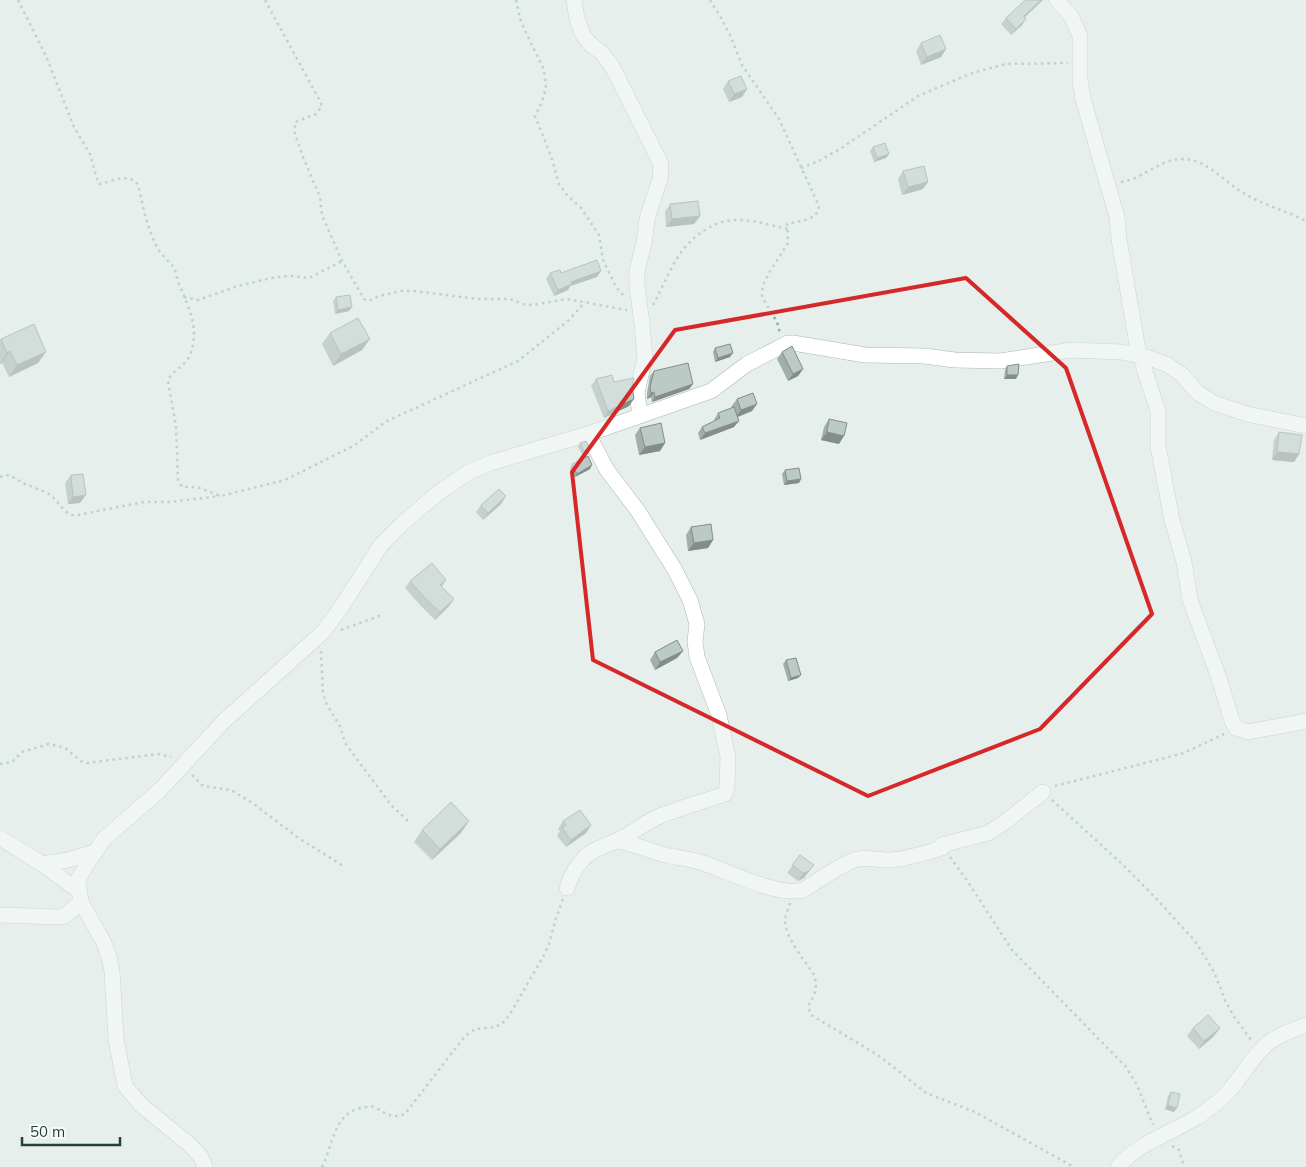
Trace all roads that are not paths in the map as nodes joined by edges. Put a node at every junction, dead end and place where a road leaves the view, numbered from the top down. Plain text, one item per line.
1 (574, 0) edge
2 (1056, 0) edge
3 (1140, 356) junction
4 (640, 416) junction
5 (1306, 426) edge
6 (588, 434) junction
7 (1306, 721) edge
8 (1043, 792) road end
9 (0, 838) edge
10 (618, 841) junction
11 (95, 852) junction
12 (42, 864) junction
13 (567, 888) road end
14 (80, 897) junction
15 (0, 914) edge
16 (1306, 1025) edge
17 (205, 1167) edge
18 (1118, 1167) edge

1 - 4 street
2 - 3 street
3 - 4 street
3 - 5 street
3 - 7 street
4 - 6 street
6 - 10 street
6 - 11 street
8 - 10 street
9 - 12 street
10 - 13 street
11 - 12 street
11 - 14 street
12 - 14 street
14 - 15 street
14 - 17 street
16 - 18 street

